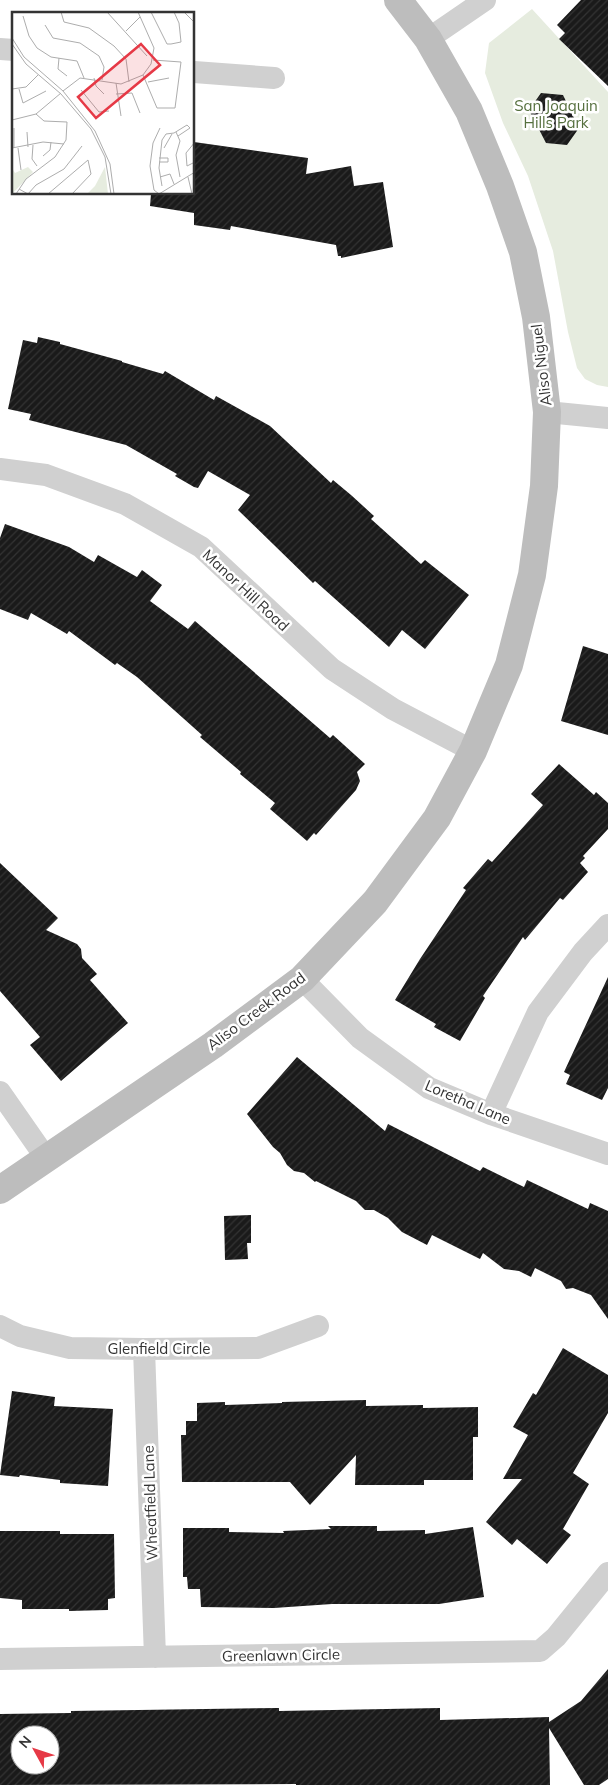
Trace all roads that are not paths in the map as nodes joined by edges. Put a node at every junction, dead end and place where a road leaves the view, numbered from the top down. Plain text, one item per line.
1 (398, 0) edge
2 (485, 0) edge
3 (428, 39) junction
4 (195, 72) edge
5 (274, 78) dead end
6 (547, 412) junction
7 (608, 418) edge
8 (0, 469) edge
9 (473, 751) junction
10 (608, 925) edge
11 (302, 979) junction
12 (0, 1092) edge
13 (491, 1114) junction
14 (608, 1154) edge
15 (46, 1158) junction
16 (0, 1190) edge
17 (0, 1326) edge
18 (318, 1326) dead end
19 (144, 1349) junction
20 (608, 1573) edge
21 (155, 1657) junction
22 (0, 1659) edge

1 - 3 street, Aliso Niguel
2 - 3 street
3 - 6 street, Aliso Niguel
4 - 5 street
6 - 7 street
6 - 9 street, Aliso Niguel
8 - 9 street, Manor Hill Road
9 - 11 street, Aliso Creek Road
10 - 13 street
11 - 13 street, Loretha Lane
11 - 15 street, Aliso Creek Road
12 - 15 street
13 - 14 street, Loretha Lane
15 - 16 street, Aliso Creek Road
17 - 19 street, Glenfield Circle
18 - 19 street, Glenfield Circle
19 - 21 street, Wheatfield Lane
20 - 21 street, Greenlawn Circle
21 - 22 street, Greenlawn Circle

